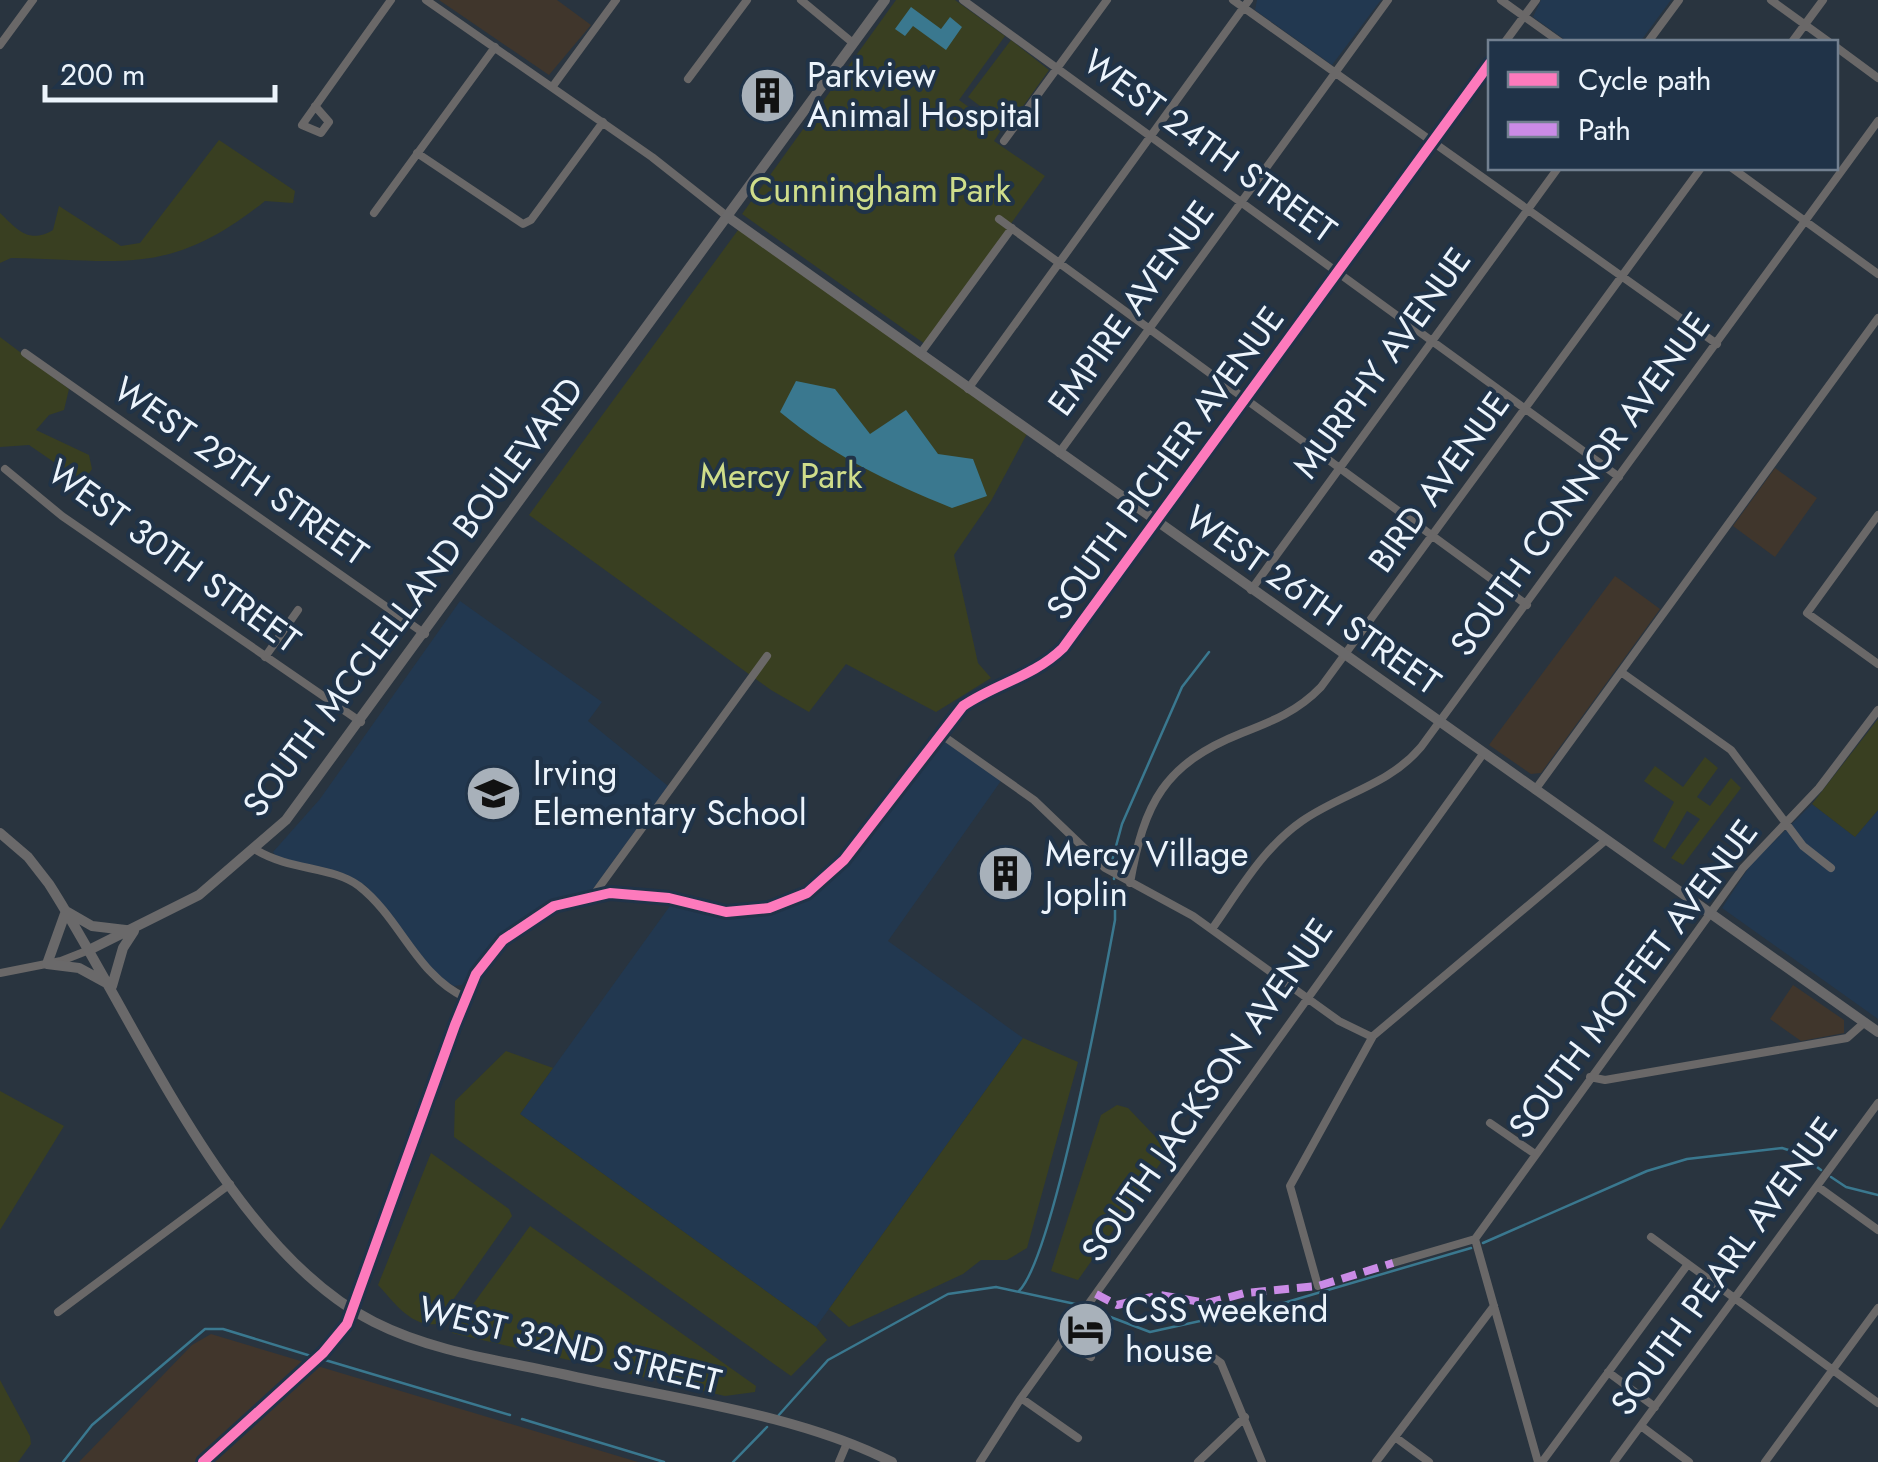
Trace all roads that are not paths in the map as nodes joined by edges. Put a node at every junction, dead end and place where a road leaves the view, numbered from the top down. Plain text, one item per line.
1 (33, 0) edge
2 (391, 0) edge
3 (426, 0) edge
4 (616, 0) edge
5 (747, 0) edge
6 (802, 0) edge
7 (886, 0) edge
8 (964, 0) edge
9 (1106, 0) edge
10 (1233, 0) edge
11 (1388, 0) edge
12 (1502, 0) edge
13 (1536, 0) edge
14 (1679, 0) edge
15 (1771, 0) edge
16 (1823, 0) edge
17 (1246, 4) edge
18 (1524, 16) junction
19 (1805, 25) junction
20 (1506, 40) edge
21 (1557, 40) edge
22 (1649, 40) edge
23 (1794, 40) edge
24 (1826, 40) edge
25 (853, 43) junction
26 (0, 45) edge
27 (496, 47) junction
28 (1838, 48) edge
29 (1488, 66) edge
30 (1057, 68) junction
31 (1334, 74) junction
32 (1878, 78) edge
33 (688, 79) dead end
34 (554, 86) junction
35 (315, 106) dead end
36 (1878, 121) edge
37 (603, 122) junction
38 (1150, 136) junction
39 (1004, 141) dead end
40 (1433, 141) junction
41 (417, 154) junction
42 (1556, 170) edge
43 (1700, 170) edge
44 (1735, 170) edge
45 (1242, 202) junction
46 (1528, 208) junction
47 (374, 213) dead end
48 (728, 217) junction
49 (999, 219) dead end
50 (1806, 221) junction
51 (1012, 228) junction
52 (1059, 263) junction
53 (1338, 272) junction
54 (1878, 274) edge
55 (1622, 276) junction
56 (1878, 318) edge
57 (1150, 329) junction
58 (1432, 341) junction
59 (1717, 344) junction
60 (26, 353) dead end
61 (920, 355) junction
62 (968, 390) junction
63 (1246, 400) junction
64 (1526, 409) junction
65 (1058, 454) junction
66 (1340, 468) junction
67 (5, 469) dead end
68 (1618, 478) junction
69 (1878, 515) edge
70 (1156, 523) junction
71 (1433, 537) junction
72 (1251, 590) junction
73 (1526, 605) junction
74 (298, 610) dead end
75 (424, 634) junction
76 (265, 656) junction
77 (767, 656) dead end
78 (1346, 656) junction
79 (1878, 664) edge
80 (1621, 672) junction
81 (1878, 710) edge
82 (361, 722) junction
83 (1440, 723) junction
84 (939, 733) junction
85 (1483, 754) junction
86 (1535, 790) junction
87 (1787, 822) junction
88 (0, 832) edge
89 (1606, 840) junction
90 (256, 850) junction
91 (1830, 868) dead end
92 (1130, 883) junction
93 (592, 897) junction
94 (66, 911) junction
95 (1711, 912) junction
96 (1212, 929) junction
97 (134, 930) junction
98 (89, 950) junction
99 (47, 964) junction
100 (0, 974) edge
101 (112, 986) junction
102 (1308, 995) junction
103 (466, 998) junction
104 (1865, 1022) junction
105 (1878, 1032) edge
106 (1372, 1037) junction
107 (1590, 1077) junction
108 (1878, 1103) edge
109 (1490, 1122) dead end
110 (1534, 1154) junction
111 (230, 1184) junction
112 (1817, 1186) junction
113 (1878, 1230) edge
114 (1651, 1237) dead end
115 (1475, 1239) junction
116 (1393, 1263) dead end
117 (1688, 1264) junction
118 (1318, 1286) dead end
119 (1735, 1298) junction
120 (1494, 1306) junction
121 (1878, 1308) edge
122 (354, 1311) junction
123 (58, 1312) dead end
124 (1062, 1340) junction
125 (1210, 1355) dead end
126 (1091, 1357) dead end
127 (1832, 1370) junction
128 (1608, 1372) junction
129 (1021, 1398) junction
130 (1878, 1403) edge
131 (1655, 1407) junction
132 (1245, 1418) junction
133 (1641, 1426) junction
134 (1078, 1438) dead end
135 (1394, 1438) junction
136 (848, 1442) junction
137 (203, 1462) edge
138 (839, 1462) edge
139 (892, 1462) edge
140 (980, 1462) edge
141 (1198, 1462) edge
142 (1262, 1462) edge
143 (1376, 1462) edge
144 (1429, 1462) edge
145 (1540, 1462) edge
146 (1614, 1462) edge
147 (1689, 1462) edge
148 (1765, 1462) edge

1 - 26 street
2 - 35 street
3 - 27 street, WEST 26TH STREET
4 - 34 street
5 - 33 street
6 - 25 street
7 - 25 main road, SOUTH MCCLELLAND BOULEVARD
8 - 30 street, WEST 24TH STREET
9 - 30 street
10 - 17 street
11 - 31 street, EMPIRE AVENUE
12 - 18 street
13 - 18 street
14 - 22 street
15 - 19 street
16 - 19 street
17 - 31 street
17 - 38 street
18 - 20 street
18 - 21 street
19 - 23 street
19 - 24 street
25 - 48 main road, SOUTH MCCLELLAND BOULEVARD
27 - 34 street, WEST 26TH STREET
27 - 41 street
28 - 32 street
29 - 40 street, SOUTH PICHER AVENUE
30 - 38 street, WEST 24TH STREET
30 - 39 street
31 - 40 street
31 - 45 street, EMPIRE AVENUE
34 - 37 street, WEST 26TH STREET
36 - 50 street, SOUTH CONNOR AVENUE
37 - 41 street
37 - 48 street, WEST 26TH STREET
38 - 45 street, WEST 24TH STREET
38 - 52 street
40 - 46 street
40 - 53 street, SOUTH PICHER AVENUE
41 - 47 street
42 - 46 street, MURPHY AVENUE
43 - 55 street, BIRD AVENUE
44 - 50 street
45 - 53 street, WEST 24TH STREET
45 - 57 street, EMPIRE AVENUE
46 - 55 street
46 - 58 street, MURPHY AVENUE
48 - 61 main road, WEST 26TH STREET
48 - 75 main road, SOUTH MCCLELLAND BOULEVARD
49 - 51 street
50 - 54 street
50 - 59 street, SOUTH CONNOR AVENUE
51 - 52 street
51 - 61 street
52 - 57 street
52 - 62 street
53 - 58 street, WEST 24TH STREET
53 - 63 street, SOUTH PICHER AVENUE
55 - 59 street
55 - 64 street, BIRD AVENUE
56 - 80 street
57 - 63 street
57 - 65 street, EMPIRE AVENUE
58 - 64 street, WEST 24TH STREET
58 - 66 street, MURPHY AVENUE
59 - 68 street, SOUTH CONNOR AVENUE
60 - 75 street, WEST 29TH STREET
61 - 62 main road, WEST 26TH STREET
62 - 65 main road, WEST 26TH STREET
63 - 66 street
63 - 70 street, SOUTH PICHER AVENUE
64 - 68 street, WEST 24TH STREET
64 - 71 street, BIRD AVENUE
65 - 70 main road, WEST 26TH STREET
66 - 71 street
66 - 72 street, MURPHY AVENUE
67 - 76 street, WEST 30TH STREET
68 - 73 street, SOUTH CONNOR AVENUE
69 - 79 street
70 - 72 main road, WEST 26TH STREET
70 - 84 street, SOUTH PICHER AVENUE
71 - 73 street
71 - 78 street, BIRD AVENUE
72 - 78 main road, WEST 26TH STREET
73 - 83 street, SOUTH CONNOR AVENUE
74 - 76 street
75 - 82 main road, SOUTH MCCLELLAND BOULEVARD
76 - 82 street, WEST 30TH STREET
77 - 93 street
78 - 83 main road, WEST 26TH STREET
78 - 92 street, BIRD AVENUE
80 - 86 street
80 - 87 street
81 - 87 street, SOUTH MOFFET AVENUE
82 - 90 main road, SOUTH MCCLELLAND BOULEVARD
83 - 85 main road, WEST 26TH STREET
83 - 96 street, SOUTH CONNOR AVENUE
84 - 92 street
84 - 93 street, SOUTH PICHER AVENUE
85 - 86 main road, WEST 26TH STREET
85 - 102 street, SOUTH JACKSON AVENUE
86 - 89 main road, WEST 26TH STREET
87 - 91 street
87 - 95 street, SOUTH MOFFET AVENUE
88 - 94 main road, WEST 32ND STREET
89 - 95 main road, WEST 26TH STREET
89 - 106 street
90 - 97 main road, SOUTH MCCLELLAND BOULEVARD
90 - 103 street
92 - 96 street
93 - 103 street, SOUTH PICHER AVENUE
94 - 97 main road
94 - 98 main road, WEST 32ND STREET
94 - 99 main road
95 - 104 main road, WEST 26TH STREET
95 - 107 street, SOUTH MOFFET AVENUE
96 - 102 street
97 - 98 main road, SOUTH MCCLELLAND BOULEVARD
97 - 101 main road
98 - 99 street
98 - 101 main road, WEST 32ND STREET
99 - 100 street
99 - 101 main road
101 - 111 main road, WEST 32ND STREET
102 - 106 street
102 - 124 street, SOUTH JACKSON AVENUE
103 - 122 street, SOUTH PICHER AVENUE
104 - 105 main road, WEST 26TH STREET
104 - 107 street
106 - 118 street
107 - 110 street, SOUTH MOFFET AVENUE
108 - 112 street, SOUTH PEARL AVENUE
109 - 110 street
110 - 115 street, SOUTH MOFFET AVENUE
111 - 122 main road, WEST 32ND STREET
111 - 123 street
112 - 113 street
112 - 119 street, SOUTH PEARL AVENUE
114 - 117 street
115 - 116 street
115 - 120 street
117 - 119 street
117 - 128 street
119 - 127 street
119 - 131 street, SOUTH PEARL AVENUE
120 - 135 street
120 - 145 street
121 - 127 street
122 - 136 main road, WEST 32ND STREET
122 - 137 street, SOUTH PICHER AVENUE
124 - 126 street
124 - 129 street, SOUTH JACKSON AVENUE
125 - 132 street
127 - 130 street
127 - 148 street
128 - 131 street
128 - 145 street
129 - 134 street
129 - 140 street, SOUTH JACKSON AVENUE
131 - 133 street, SOUTH PEARL AVENUE
132 - 141 street
132 - 142 street
133 - 146 street, SOUTH PEARL AVENUE
133 - 147 street
135 - 143 street
135 - 144 street
136 - 138 street
136 - 139 main road, WEST 32ND STREET

